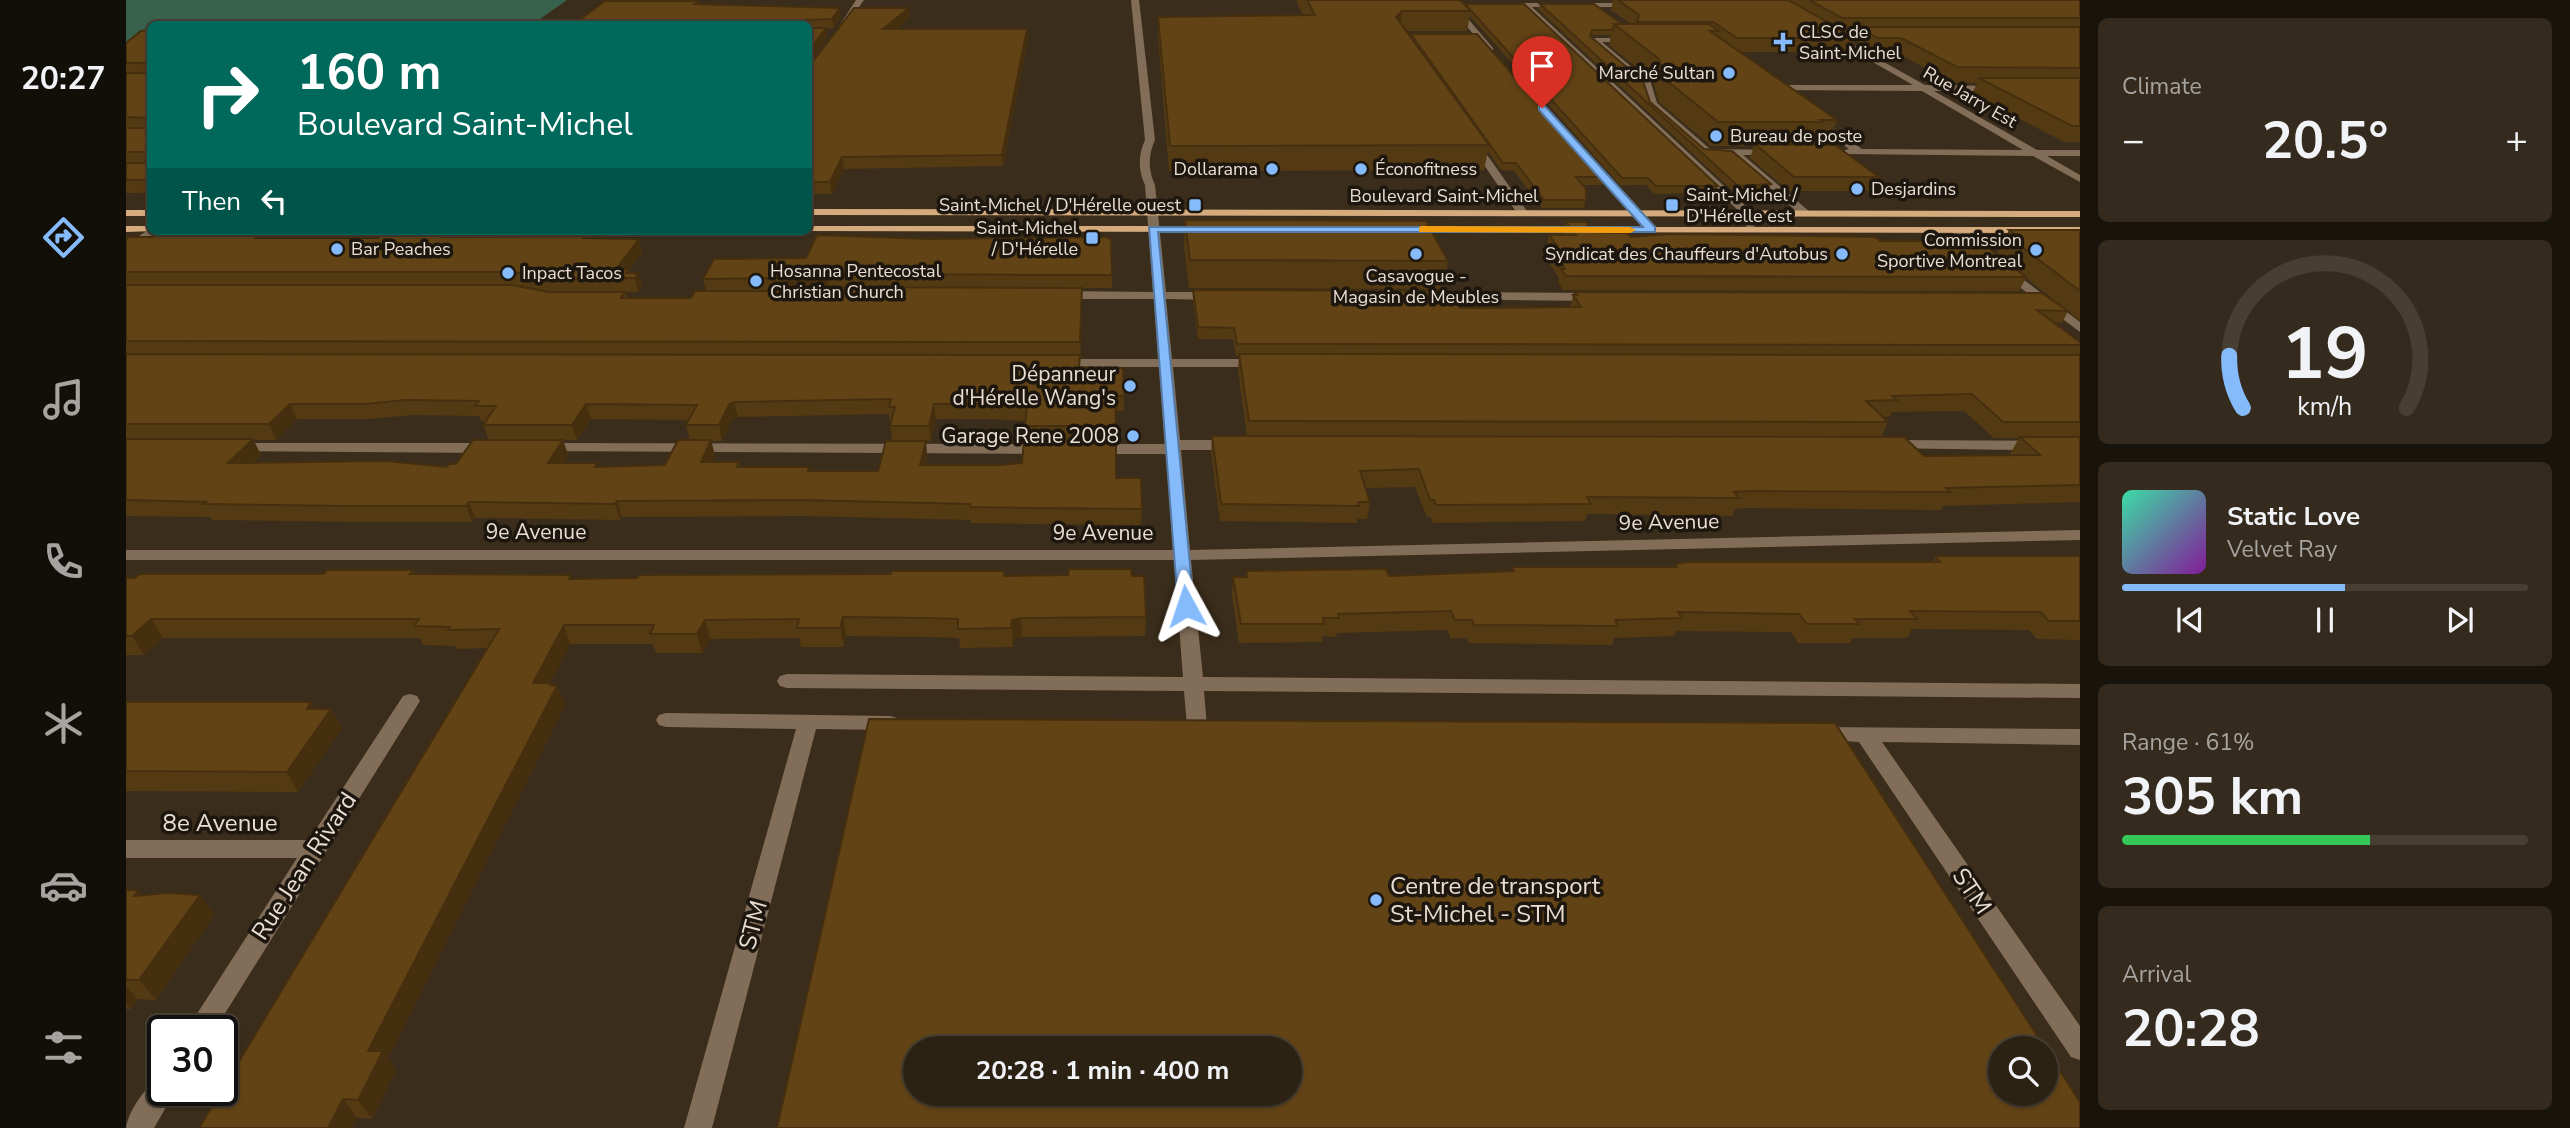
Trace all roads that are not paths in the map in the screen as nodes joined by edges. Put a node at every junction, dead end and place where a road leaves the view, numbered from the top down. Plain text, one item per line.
1 (860, 0) edge
2 (1135, 0) edge
3 (1439, 5) edge
4 (1452, 5) junction
5 (1464, 5) edge
6 (1489, 5) edge
7 (1526, 5) junction
8 (1596, 5) junction
9 (1645, 5) edge
10 (1605, 12) edge
11 (1823, 30) edge
12 (836, 33) edge
13 (1464, 36) edge
14 (1478, 36) junction
15 (1834, 36) junction
16 (1855, 36) edge
17 (1650, 40) edge
18 (1496, 57) edge
19 (1760, 80) edge
20 (1923, 87) junction
21 (1770, 88) junction
22 (2013, 88) edge
23 (1782, 96) edge
24 (1804, 112) edge
25 (1464, 128) edge
26 (1568, 137) edge
27 (1733, 152) junction
28 (1784, 152) edge
29 (1835, 152) edge
30 (1860, 152) junction
31 (2035, 152) junction
32 (2080, 153) edge
33 (2080, 179) edge
34 (812, 212) edge
35 (126, 213) edge
36 (147, 213) edge
37 (1637, 213) junction
38 (1523, 214) junction
39 (1748, 214) junction
40 (1806, 214) junction
41 (2080, 214) edge
42 (1152, 221) junction
43 (126, 229) edge
44 (812, 229) edge
45 (1220, 229) edge
46 (1399, 229) edge
47 (1751, 229) junction
48 (147, 230) edge
49 (1651, 230) junction
50 (1956, 230) junction
51 (2080, 230) edge
52 (147, 234) edge
53 (126, 249) edge
54 (1045, 295) edge
55 (1158, 296) junction
56 (1229, 296) edge
57 (1424, 296) edge
58 (1603, 297) edge
59 (2012, 298) edge
60 (2040, 298) junction
61 (2080, 328) edge
62 (1040, 363) edge
63 (1164, 363) junction
64 (1275, 363) edge
65 (1256, 445) edge
66 (1870, 445) edge
67 (2080, 446) edge
68 (224, 447) edge
69 (1172, 447) junction
70 (503, 448) edge
71 (530, 448) edge
72 (2080, 535) edge
73 (126, 555) edge
74 (1181, 555) junction
75 (787, 681) dead end
76 (1193, 682) junction
77 (2080, 691) edge
78 (410, 702) dead end
79 (666, 720) dead end
80 (808, 722) junction
81 (905, 723) edge
82 (1197, 726) edge
83 (1795, 733) edge
84 (1865, 734) junction
85 (2080, 737) edge
86 (126, 849) edge
87 (314, 849) junction
88 (209, 1015) edge
89 (2080, 1048) edge
90 (152, 1106) edge
91 (138, 1128) edge
92 (698, 1128) edge

1 - 12 street
2 - 42 street
3 - 4 street
4 - 5 street
4 - 14 street
6 - 7 street
7 - 8 street
7 - 39 street
8 - 9 street
8 - 10 street
11 - 15 street, Rue Jarry Est
13 - 14 street
14 - 18 street
15 - 16 street
15 - 20 street, Rue Jarry Est
17 - 27 street
19 - 21 street
20 - 21 street
20 - 22 street
20 - 31 street, Rue Jarry Est
21 - 23 street
24 - 30 street
25 - 38 street
26 - 37 street
27 - 28 street
27 - 40 street
29 - 30 street
30 - 31 street
31 - 32 street
31 - 33 street, Rue Jarry Est
34 - 42 main road, Boulevard Saint-Michel
35 - 36 main road
37 - 38 main road, Boulevard Saint-Michel
37 - 39 main road, Boulevard Saint-Michel
37 - 49 street
38 - 42 main road, Boulevard Saint-Michel
39 - 40 main road, Boulevard Saint-Michel
39 - 47 street
40 - 41 main road, Boulevard Saint-Michel
42 - 44 main road, Boulevard Saint-Michel
42 - 45 main road, Boulevard Saint-Michel
42 - 55 street
43 - 48 main road
46 - 49 main road, Boulevard Saint-Michel
47 - 49 main road, Boulevard Saint-Michel
47 - 50 main road, Boulevard Saint-Michel
50 - 51 main road, Boulevard Saint-Michel
50 - 60 street
52 - 53 street
54 - 55 street
55 - 56 street
55 - 63 street
57 - 58 street
59 - 60 street
60 - 61 street
62 - 63 street
63 - 64 street
63 - 69 street
65 - 69 street
66 - 67 street
68 - 70 street
69 - 71 street
69 - 74 street
72 - 74 street, 9e Avenue
73 - 74 street, 9e Avenue
74 - 76 street
75 - 76 street
76 - 77 street
76 - 82 street
78 - 87 street, Rue Jean Rivard
79 - 80 street
80 - 81 street
80 - 92 street, STM
83 - 84 street
84 - 85 street
84 - 89 street, STM
86 - 87 street, 8e Avenue
87 - 88 street, Rue Jean Rivard
90 - 91 street

